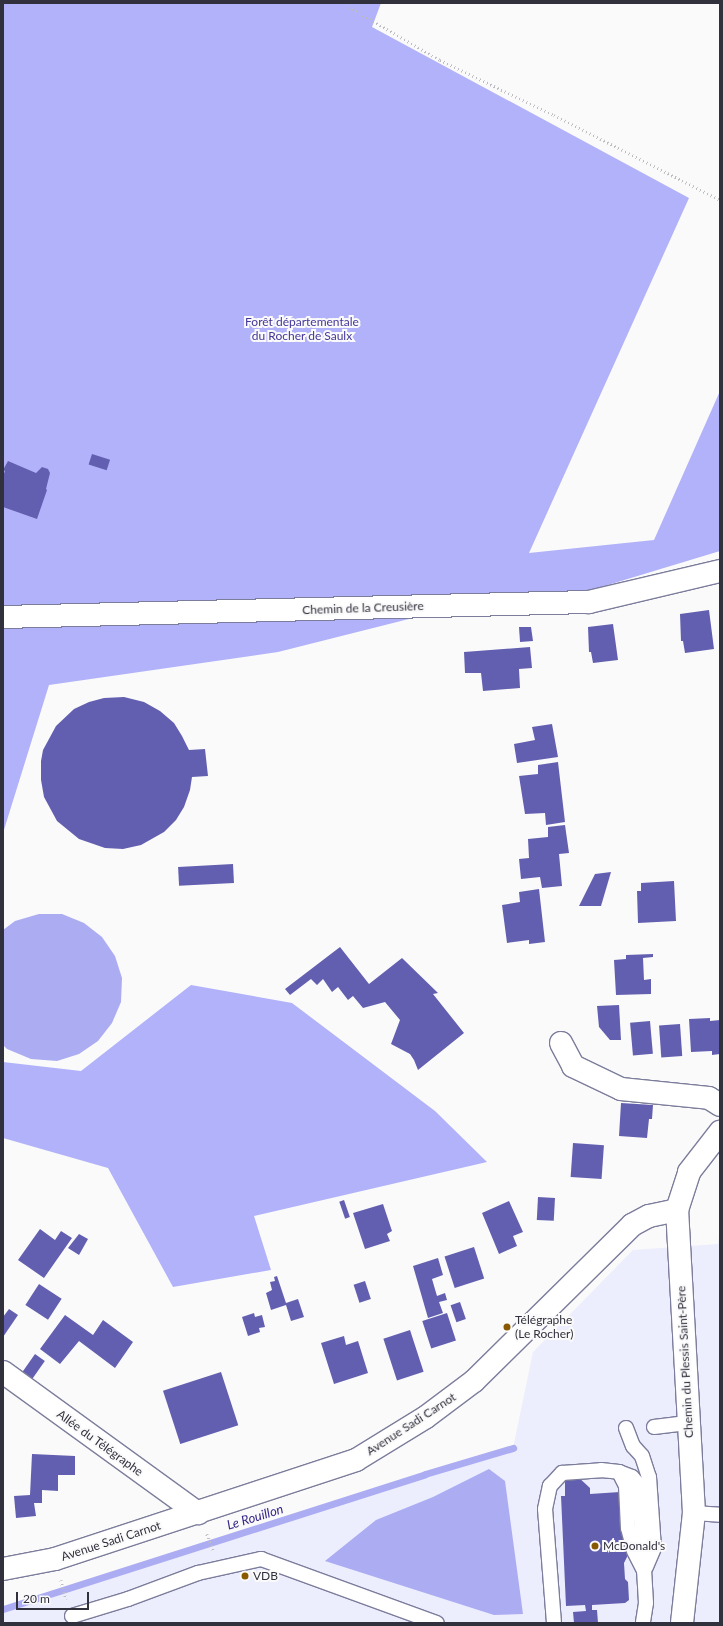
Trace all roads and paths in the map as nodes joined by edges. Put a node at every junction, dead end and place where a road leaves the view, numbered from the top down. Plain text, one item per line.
1 (342, 3) edge
2 (720, 200) edge
3 (720, 571) edge
4 (3, 617) edge
5 (560, 1043) dead end
6 (720, 1105) edge
7 (720, 1132) edge
8 (677, 1210) junction
9 (3, 1372) edge
10 (689, 1423) junction
11 (654, 1426) dead end
12 (626, 1428) dead end
13 (198, 1513) junction
14 (694, 1513) junction
15 (720, 1515) edge
16 (55, 1559) junction
17 (221, 1567) junction
18 (3, 1569) edge
19 (644, 1571) junction
20 (72, 1616) joint
21 (437, 1623) edge
22 (554, 1623) edge
23 (643, 1623) edge
24 (682, 1623) edge

1 - 2 path
3 - 4 street, Chemin de la Creusière
5 - 6 street
7 - 8 street
8 - 10 street, Chemin du Plessis Saint-Père
8 - 13 street, Avenue Sadi Carnot
9 - 13 street, Allée du Télégraphe
10 - 11 lane
10 - 14 street, Chemin du Plessis Saint-Père
12 - 19 lane
13 - 16 street, Avenue Sadi Carnot
13 - 17 path
14 - 15 lane
14 - 24 street, Chemin du Plessis Saint-Père
16 - 18 street, Avenue Sadi Carnot
16 - 20 path
17 - 20 lane
17 - 21 lane
19 - 22 lane
19 - 23 lane

